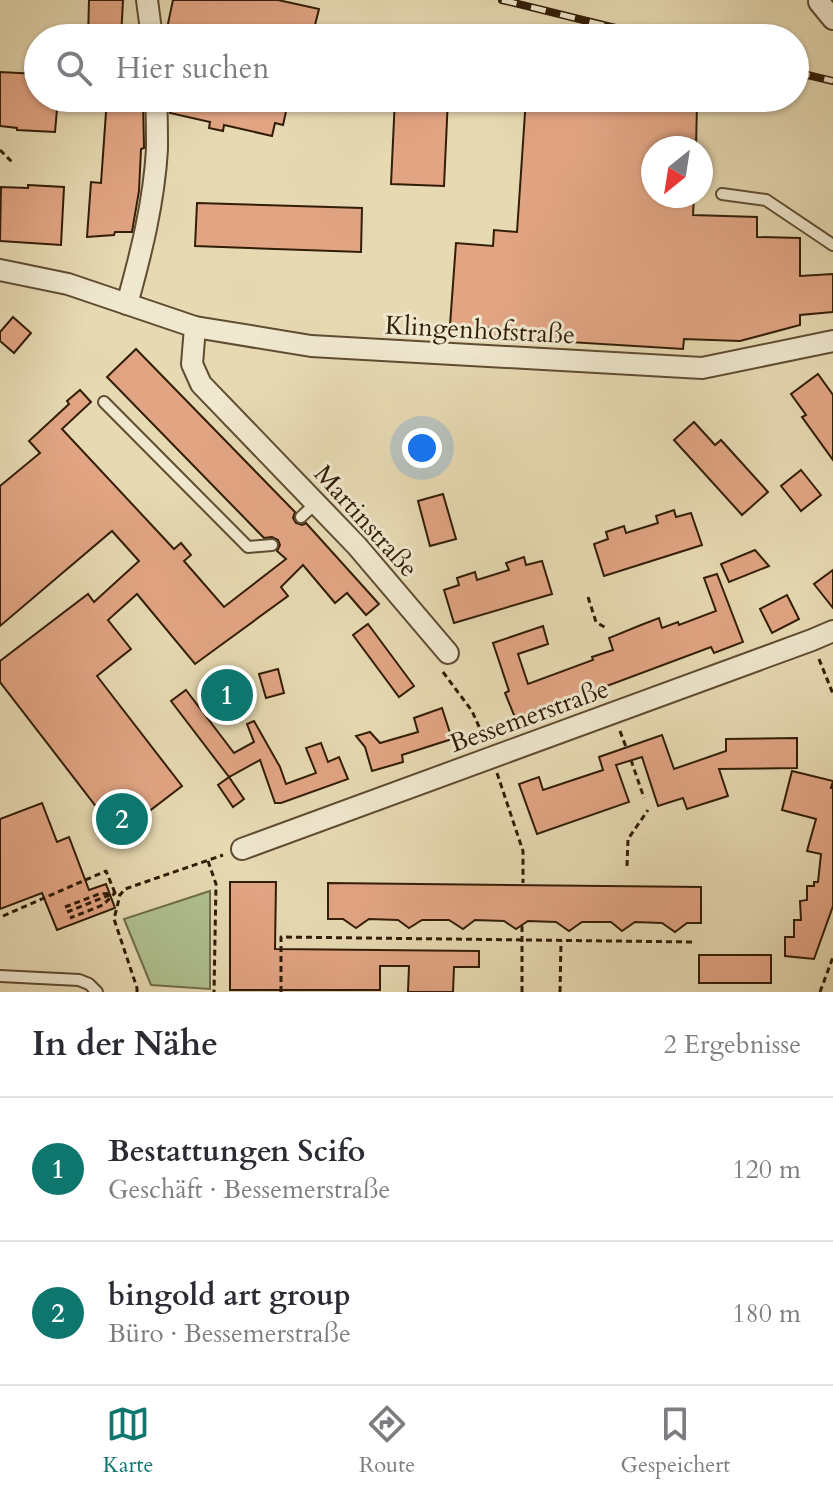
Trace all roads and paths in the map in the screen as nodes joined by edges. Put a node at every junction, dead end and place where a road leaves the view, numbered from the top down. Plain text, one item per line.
1 (147, 0) edge
2 (816, 1) edge
3 (833, 19) edge
4 (150, 24) edge
5 (156, 112) edge
6 (0, 150) edge
7 (12, 162) dead end
8 (722, 194) dead end
9 (833, 245) edge
10 (0, 270) edge
11 (127, 304) junction
12 (195, 327) junction
13 (833, 341) edge
14 (104, 402) dead end
15 (272, 545) dead end
16 (588, 597) dead end
17 (606, 628) dead end
18 (833, 631) edge
19 (812, 640) junction
20 (448, 653) joint
21 (833, 694) edge
22 (492, 757) junction
23 (631, 760) dead end
24 (833, 783) edge
25 (831, 789) dead end
26 (644, 798) dead end
27 (648, 810) dead end
28 (242, 849) joint
29 (208, 860) junction
30 (627, 866) dead end
31 (523, 883) dead end
32 (118, 894) junction
33 (65, 907) dead end
34 (67, 912) dead end
35 (3, 916) dead end
36 (70, 918) dead end
37 (522, 924) dead end
38 (522, 941) junction
39 (561, 941) junction
40 (695, 942) dead end
41 (833, 957) edge
42 (0, 976) edge
43 (97, 992) edge
44 (137, 992) edge
45 (214, 992) edge
46 (281, 992) edge
47 (522, 992) edge
48 (560, 992) edge
49 (820, 992) edge

1 - 4 street
2 - 3 street
5 - 11 street
6 - 7 path
8 - 9 lane
10 - 11 street, Klingenhofstraße
11 - 12 street, Klingenhofstraße
12 - 13 street, Klingenhofstraße
12 - 20 street, Martinstraße
14 - 15 lane
16 - 17 path
18 - 19 street, Bessemerstraße
19 - 21 path
19 - 22 street, Bessemerstraße
20 - 22 path
22 - 28 street, Bessemerstraße
22 - 31 path
23 - 26 path
24 - 25 path
27 - 30 path
28 - 29 path
29 - 32 path
29 - 45 path
32 - 33 path
32 - 34 path
32 - 35 path
32 - 36 path
32 - 44 path
37 - 38 path
38 - 39 path
38 - 46 path
38 - 47 path
39 - 40 path
39 - 48 path
41 - 49 path
42 - 43 lane

